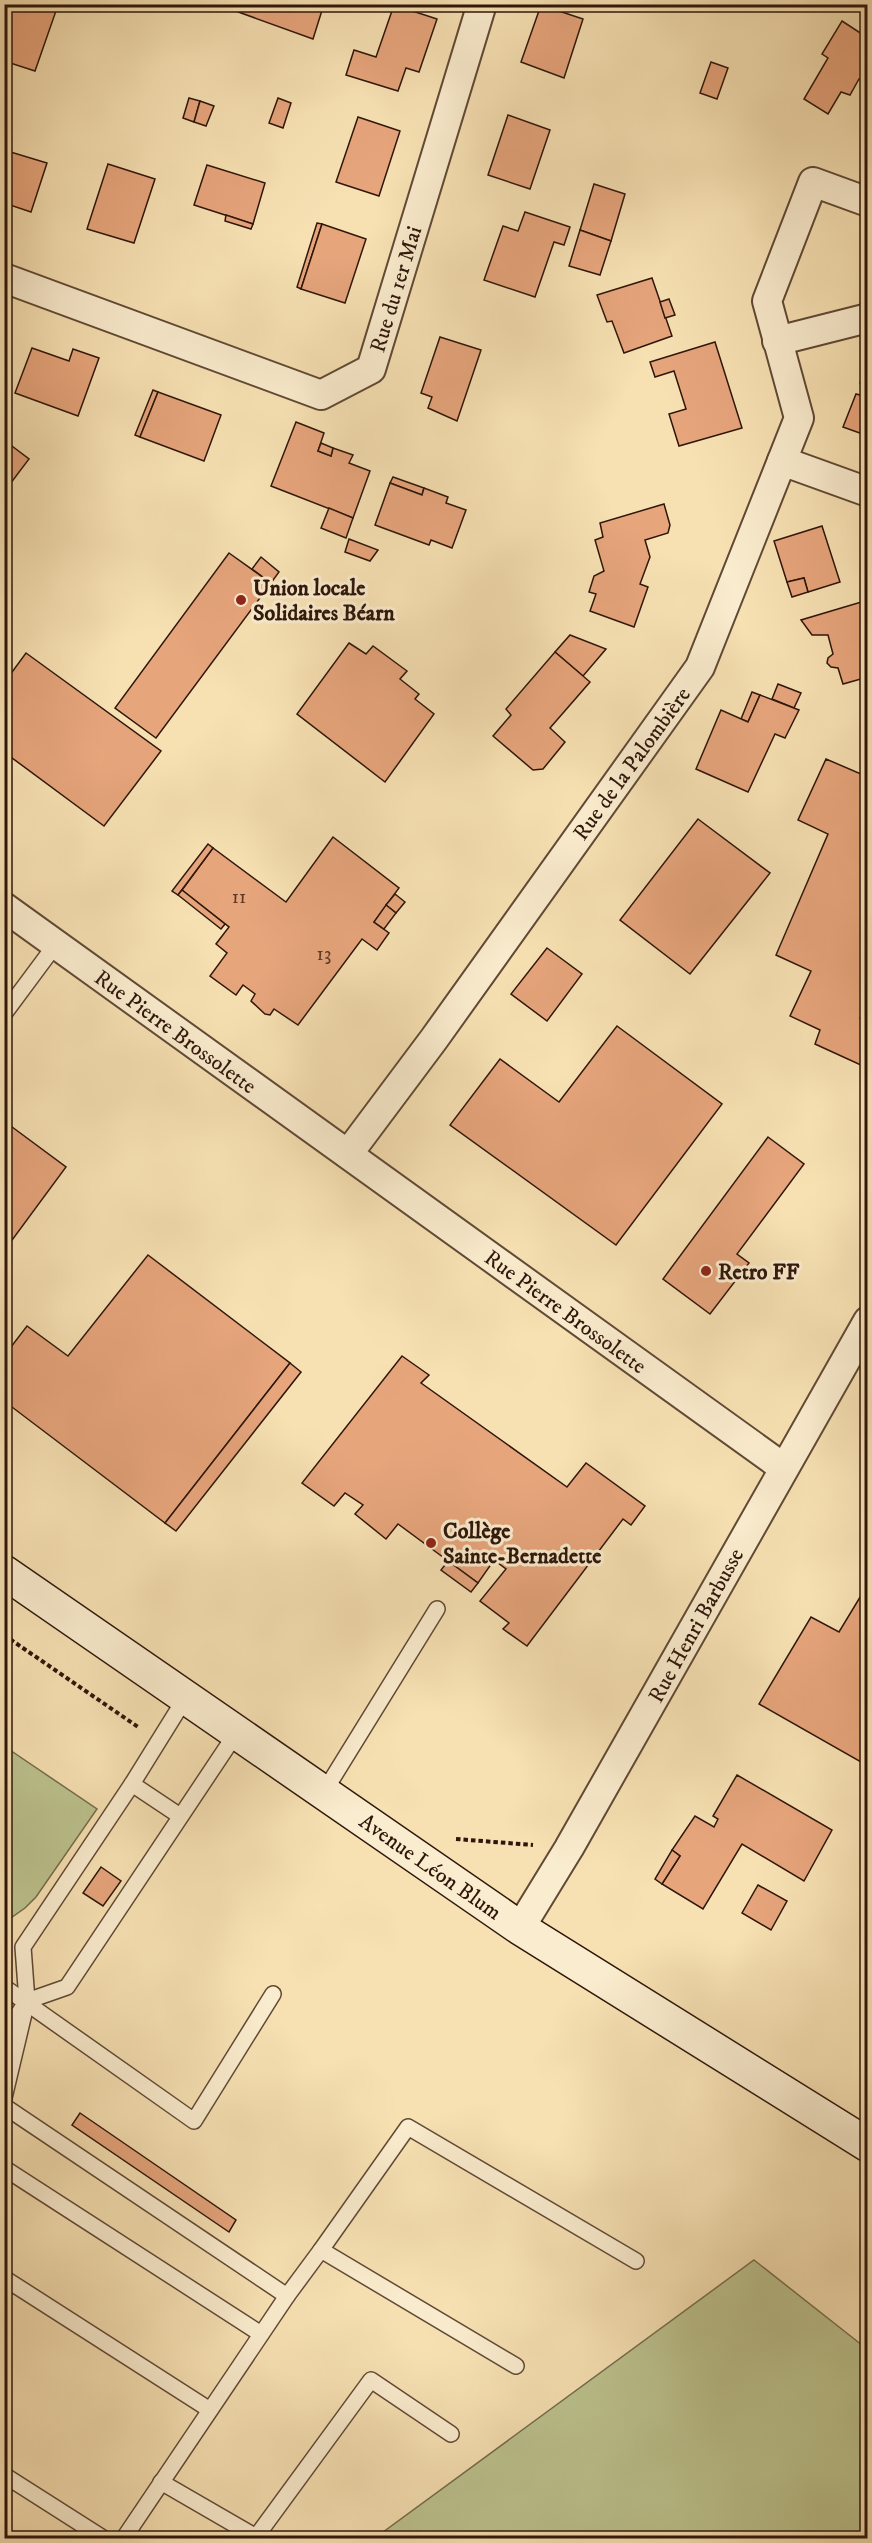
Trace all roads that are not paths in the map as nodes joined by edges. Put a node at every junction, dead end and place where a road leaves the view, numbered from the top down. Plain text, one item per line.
1 (480, 4) edge
2 (867, 202) edge
3 (4, 278) edge
4 (867, 318) edge
5 (777, 341) junction
6 (782, 461) junction
7 (867, 492) edge
8 (4, 907) edge
9 (56, 944) junction
10 (4, 1014) edge
11 (348, 1154) junction
12 (867, 1321) edge
13 (784, 1467) junction
14 (4, 1572) edge
15 (437, 1609) dead end
16 (186, 1697) junction
17 (237, 1732) junction
18 (132, 1784) junction
19 (324, 1792) junction
20 (180, 1816) junction
21 (520, 1928) junction
22 (4, 1987) edge
23 (273, 1994) dead end
24 (27, 2001) junction
25 (4, 2035) edge
26 (4, 2098) edge
27 (4, 2106) edge
28 (867, 2145) edge
29 (4, 2168) edge
30 (321, 2250) junction
31 (636, 2261) dead end
32 (4, 2278) edge
33 (287, 2296) junction
34 (261, 2334) junction
35 (516, 2367) dead end
36 (210, 2410) junction
37 (451, 2434) dead end
38 (4, 2475) edge
39 (161, 2482) junction
40 (103, 2538) edge
41 (124, 2538) edge

1 - 3 street, Rue du 1er Mai
2 - 5 street, Rue de la Palombière
4 - 5 street
5 - 6 street, Rue de la Palombière
6 - 7 street
6 - 11 street, Rue de la Palombière
8 - 9 street, Rue Pierre Brossolette
9 - 10 lane
9 - 11 street, Rue Pierre Brossolette
11 - 13 street, Rue Pierre Brossolette
12 - 13 street, Rue Henri Barbusse
13 - 21 street, Rue Henri Barbusse
14 - 16 street, Avenue Léon Blum
15 - 19 lane
16 - 17 street, Avenue Léon Blum
16 - 18 lane
17 - 19 street, Avenue Léon Blum
17 - 20 lane
18 - 20 lane
18 - 24 lane
19 - 21 street, Avenue Léon Blum
20 - 24 lane
21 - 28 street, Avenue Léon Blum
22 - 24 lane
23 - 24 lane
24 - 25 lane
24 - 26 lane
27 - 33 lane
29 - 34 lane
30 - 31 lane
30 - 33 lane
30 - 35 lane
32 - 36 lane
33 - 34 lane
34 - 36 lane
36 - 39 lane
37 - 39 lane
38 - 40 lane
39 - 41 lane

